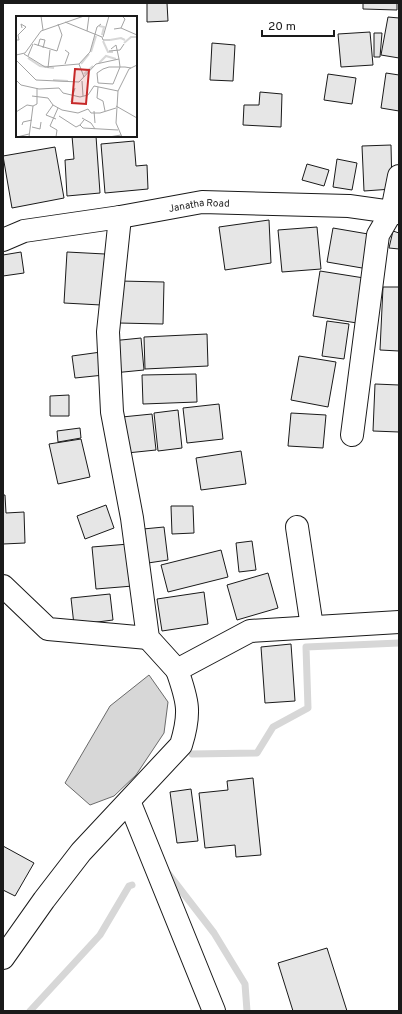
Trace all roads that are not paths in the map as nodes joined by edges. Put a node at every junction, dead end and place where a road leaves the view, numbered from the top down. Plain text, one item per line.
1 (399, 176) edge
2 (395, 212) edge
3 (120, 217) junction
4 (3, 240) edge
5 (352, 435) dead end
6 (297, 527) dead end
7 (3, 586) edge
8 (399, 622) edge
9 (312, 627) junction
10 (148, 638) junction
11 (177, 670) junction
12 (129, 801) junction
13 (3, 958) edge
14 (214, 1011) edge

1 - 2 street
2 - 3 street, Janatha Road
2 - 5 street
3 - 4 street, Janatha Road
3 - 10 street
6 - 9 street
7 - 10 street
8 - 9 street
9 - 11 street
10 - 11 street
11 - 12 street
12 - 13 street
12 - 14 street

